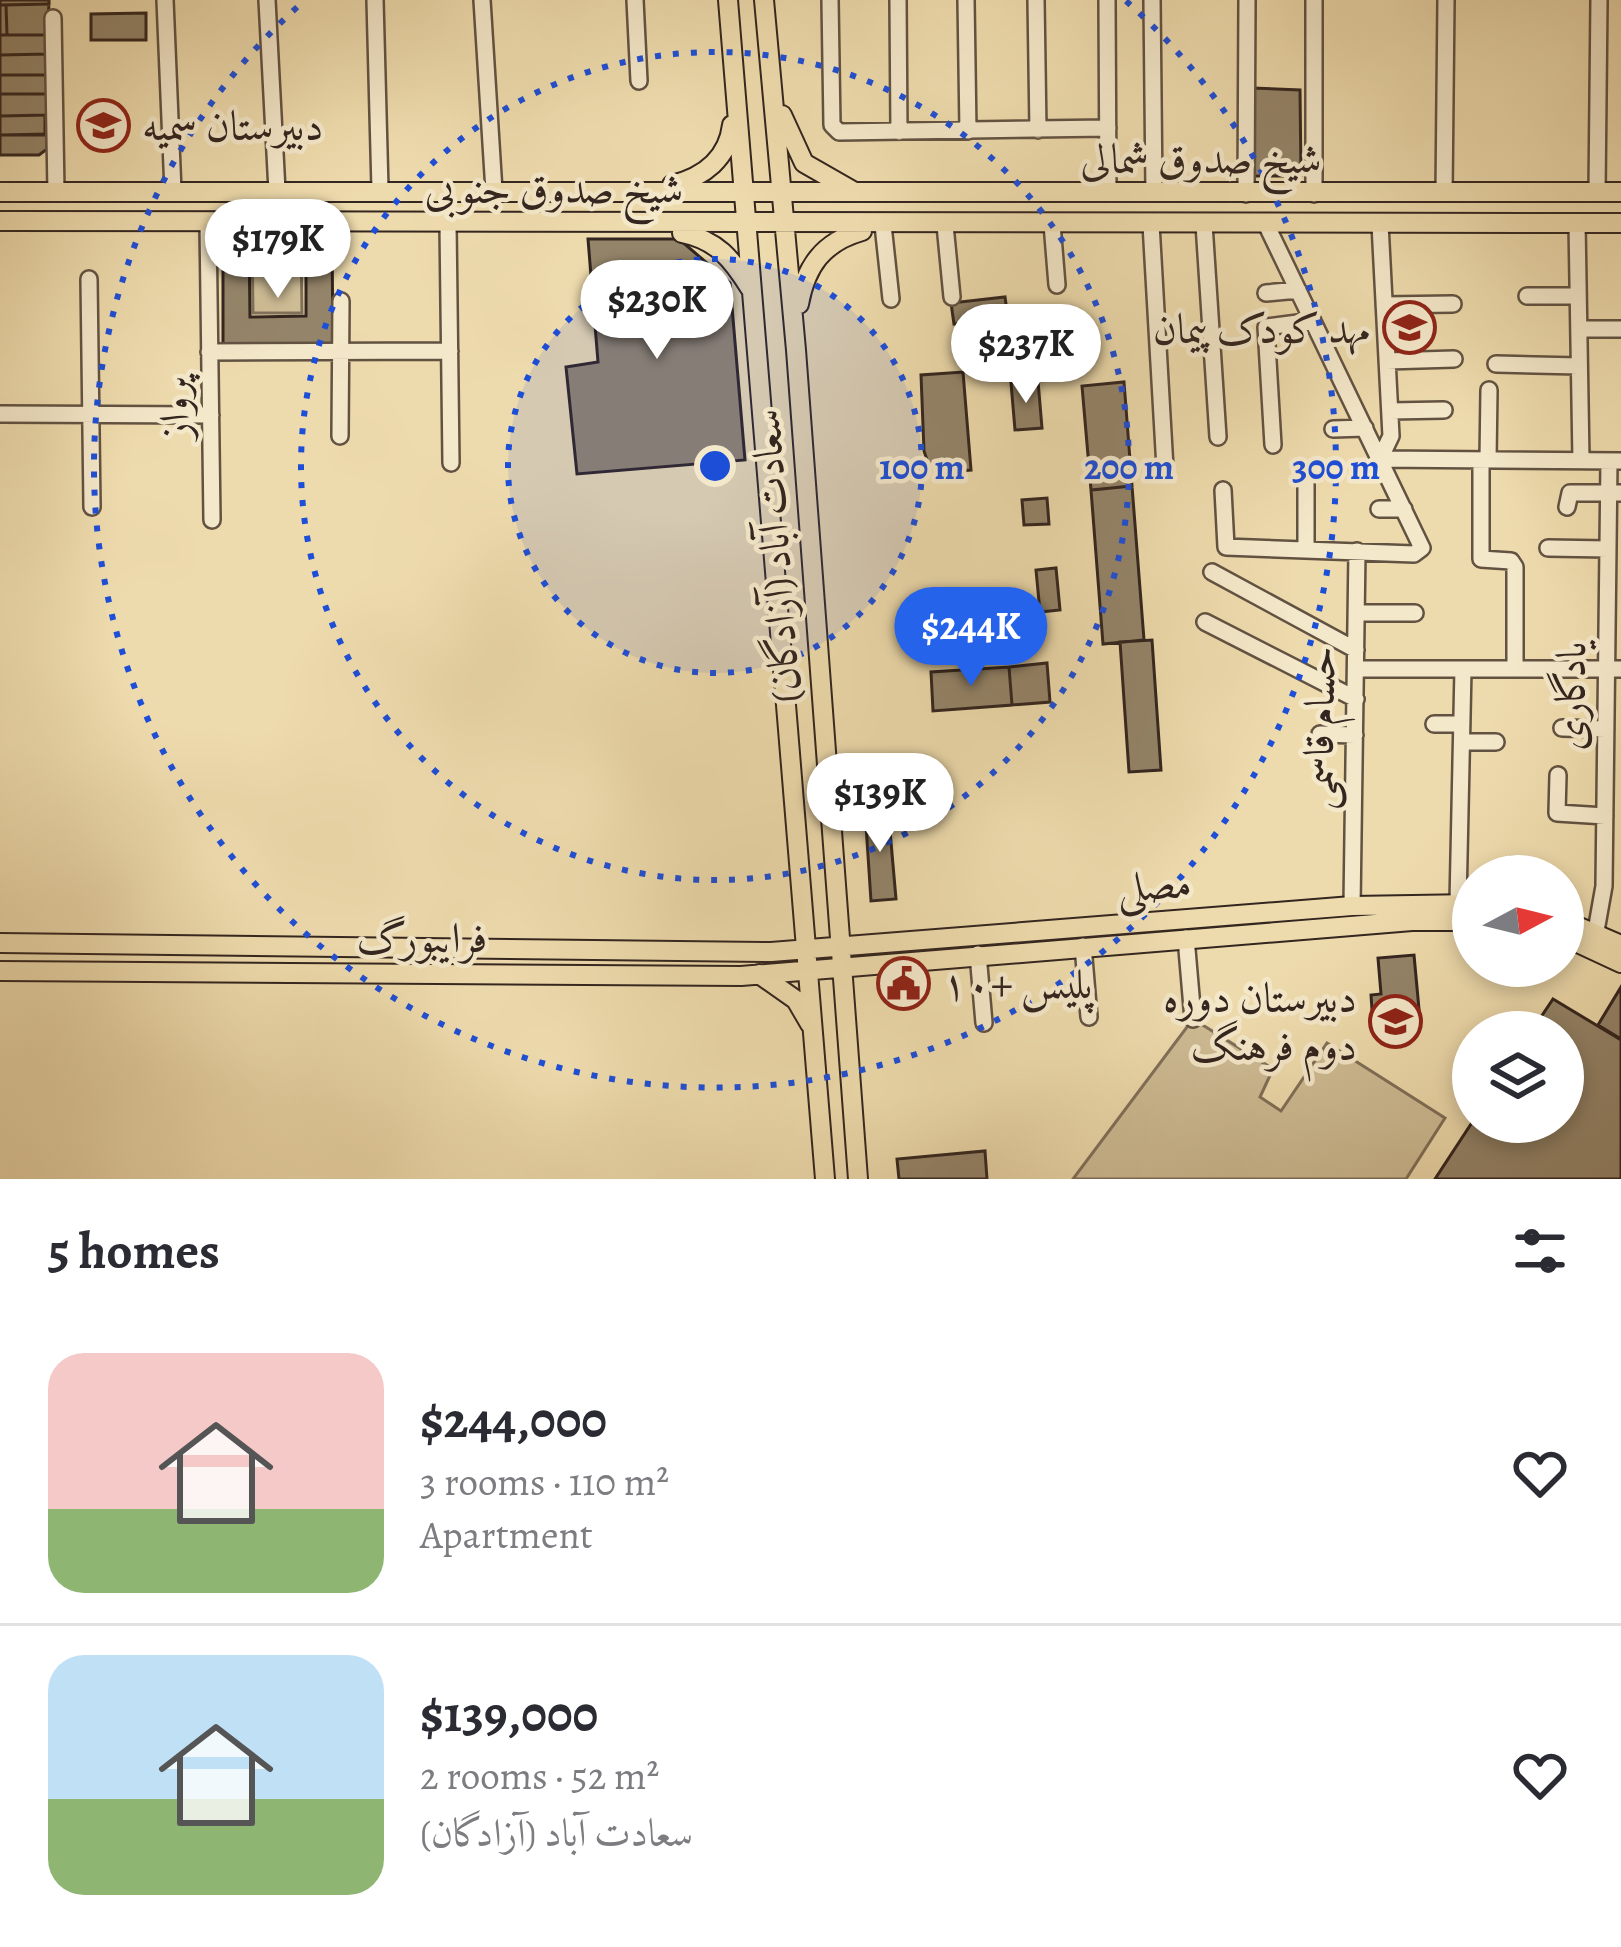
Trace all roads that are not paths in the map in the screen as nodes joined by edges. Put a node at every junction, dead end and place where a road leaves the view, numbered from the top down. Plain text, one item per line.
1 (165, 0) edge
2 (267, 0) edge
3 (375, 0) edge
4 (482, 0) edge
5 (635, 0) edge
6 (728, 0) edge
7 (764, 0) edge
8 (830, 0) edge
9 (898, 0) edge
10 (966, 0) edge
11 (1036, 0) edge
12 (1107, 0) edge
13 (1152, 0) edge
14 (1247, 0) edge
15 (1313, 0) edge
16 (1446, 0) edge
17 (1599, 0) edge
18 (53, 17) dead end
19 (770, 74) junction
20 (639, 81) dead end
21 (736, 85) junction
22 (1108, 128) junction
23 (1038, 130) junction
24 (968, 131) junction
25 (899, 132) junction
26 (380, 189) junction
27 (172, 190) junction
28 (277, 190) junction
29 (648, 190) junction
30 (494, 191) junction
31 (0, 192) edge
32 (56, 192) junction
33 (747, 192) junction
34 (1597, 192) junction
35 (1621, 192) edge
36 (781, 193) junction
37 (882, 193) junction
38 (984, 193) junction
39 (1108, 193) junction
40 (1154, 193) junction
41 (1444, 193) junction
42 (1246, 194) junction
43 (1314, 194) junction
44 (0, 221) edge
45 (208, 223) junction
46 (1577, 223) junction
47 (1621, 223) edge
48 (448, 224) junction
49 (642, 224) junction
50 (784, 224) junction
51 (945, 224) junction
52 (986, 224) junction
53 (1052, 224) junction
54 (1151, 224) junction
55 (1204, 224) junction
56 (1266, 224) junction
57 (1380, 224) junction
58 (749, 225) junction
59 (883, 225) junction
60 (88, 279) dead end
61 (1057, 285) dead end
62 (1298, 290) junction
63 (1266, 293) dead end
64 (754, 295) junction
65 (1527, 296) dead end
66 (1578, 296) junction
67 (952, 297) dead end
68 (891, 299) dead end
69 (341, 301) dead end
70 (1454, 304) dead end
71 (1384, 305) junction
72 (1313, 322) junction
73 (1579, 329) junction
74 (1621, 329) edge
75 (796, 350) junction
76 (450, 351) junction
77 (209, 352) junction
78 (340, 352) junction
79 (1454, 359) dead end
80 (1387, 361) junction
81 (1496, 364) dead end
82 (1580, 366) junction
83 (1489, 390) dead end
84 (1444, 410) dead end
85 (1390, 411) junction
86 (0, 414) edge
87 (91, 414) junction
88 (211, 415) junction
89 (1365, 428) junction
90 (1333, 429) dead end
91 (340, 436) dead end
92 (1218, 437) dead end
93 (1273, 445) dead end
94 (1380, 459) junction
95 (1485, 460) junction
96 (1581, 460) junction
97 (1615, 461) edge
98 (451, 463) dead end
99 (1165, 469) dead end
100 (1306, 472) dead end
101 (1615, 493) edge
102 (1243, 506) dead end
103 (92, 507) dead end
104 (1567, 507) dead end
105 (1379, 509) dead end
106 (1404, 509) junction
107 (1615, 516) edge
108 (212, 520) dead end
109 (1548, 548) dead end
110 (1299, 549) junction
111 (1608, 549) junction
112 (1357, 551) junction
113 (1292, 571) dead end
114 (1211, 572) dead end
115 (1357, 613) junction
116 (1415, 613) dead end
117 (1205, 622) dead end
118 (1357, 650) junction
119 (1356, 669) junction
120 (1463, 669) junction
121 (1515, 669) junction
122 (1613, 669) edge
123 (1356, 699) junction
124 (1611, 723) edge
125 (1434, 724) dead end
126 (1462, 724) junction
127 (1562, 728) dead end
128 (1320, 734) dead end
129 (1355, 735) junction
130 (1462, 742) junction
131 (1496, 742) dead end
132 (1440, 764) dead end
133 (1461, 764) junction
134 (1613, 764) edge
135 (1558, 775) dead end
136 (1605, 816) junction
137 (1464, 855) edge
138 (803, 902) junction
139 (837, 902) junction
140 (1452, 904) edge
141 (1352, 906) junction
142 (1452, 922) edge
143 (1584, 927) edge
144 (1596, 931) junction
145 (1104, 934) junction
146 (1186, 938) junction
147 (0, 943) edge
148 (116, 944) junction
149 (162, 944) junction
150 (1621, 945) edge
151 (1083, 946) junction
152 (1584, 946) edge
153 (733, 951) junction
154 (876, 952) junction
155 (978, 954) junction
156 (842, 955) junction
157 (808, 960) junction
158 (1621, 963) edge
159 (116, 970) junction
160 (0, 971) edge
161 (158, 971) junction
162 (758, 974) junction
163 (847, 1017) junction
164 (1090, 1017) dead end
165 (1193, 1019) dead end
166 (984, 1023) dead end
167 (814, 1031) junction
168 (825, 1179) edge
169 (858, 1179) edge

1 - 27 street
2 - 28 street
3 - 26 street
4 - 30 street
5 - 20 street
6 - 21 main road, سعادت آباد (آزادگان)
7 - 19 main road, سعادت آباد (آزادگان)
8 - 25 street
9 - 25 street
10 - 24 street
11 - 23 street
12 - 22 street
13 - 40 street
14 - 42 street
15 - 43 street
16 - 41 street
17 - 34 street
18 - 32 street
19 - 36 main road, سعادت آباد (آزادگان)
19 - 37 main road
21 - 29 main road
21 - 33 main road, سعادت آباد (آزادگان)
22 - 23 street
22 - 39 street
23 - 24 street
24 - 25 street
26 - 28 main road, شیخ صدوق جنوبی
26 - 30 main road, شیخ صدوق جنوبی
27 - 28 main road, شیخ صدوق جنوبی
27 - 32 main road, شیخ صدوق جنوبی
29 - 30 main road, شیخ صدوق جنوبی
29 - 33 main road, شیخ صدوق جنوبی
31 - 32 main road, شیخ صدوق جنوبی
33 - 36 main road, شیخ صدوق جنوبی
33 - 58 main road, سعادت آباد (آزادگان)
34 - 35 main road, شیخ صدوق شمالی
34 - 41 main road, شیخ صدوق شمالی
36 - 37 main road, شیخ صدوق شمالی
36 - 50 main road, سعادت آباد (آزادگان)
37 - 38 main road, شیخ صدوق شمالی
38 - 39 main road, شیخ صدوق شمالی
38 - 52 main road
39 - 40 main road, شیخ صدوق شمالی
40 - 42 main road, شیخ صدوق شمالی
41 - 43 main road, شیخ صدوق شمالی
42 - 43 main road, شیخ صدوق شمالی
44 - 45 main road, شیخ صدوق جنوبی
45 - 48 main road, شیخ صدوق جنوبی
45 - 77 street, پرواز
46 - 47 main road, شیخ صدوق شمالی
46 - 57 main road, شیخ صدوق شمالی
46 - 66 street
48 - 49 main road, شیخ صدوق جنوبی
48 - 76 street
49 - 58 main road, شیخ صدوق جنوبی
49 - 64 main road
50 - 58 main road, شیخ صدوق جنوبی
50 - 59 main road, شیخ صدوق شمالی
50 - 75 main road, سعادت آباد (آزادگان)
51 - 52 main road, شیخ صدوق شمالی
51 - 59 main road, شیخ صدوق شمالی
51 - 67 street
52 - 53 main road, شیخ صدوق شمالی
53 - 54 main road, شیخ صدوق شمالی
53 - 61 street
54 - 55 main road, شیخ صدوق شمالی
54 - 99 street
55 - 56 main road, شیخ صدوق شمالی
55 - 92 street
56 - 57 main road, شیخ صدوق شمالی
56 - 62 street
57 - 71 street
58 - 64 main road, سعادت آباد (آزادگان)
59 - 68 street
59 - 75 main road
60 - 87 street
62 - 63 street
62 - 72 street
64 - 138 main road, سعادت آباد (آزادگان)
65 - 66 street
66 - 73 street
69 - 78 street
70 - 71 street
71 - 80 street
72 - 89 street
72 - 93 street
73 - 74 street
73 - 82 street
75 - 139 main road, سعادت آباد (آزادگان)
76 - 78 street
76 - 98 street
77 - 78 street
77 - 88 street, پرواز
78 - 91 street
79 - 80 street
80 - 85 street
81 - 82 street
82 - 96 street
83 - 95 street
84 - 85 street
85 - 94 street
86 - 87 street
87 - 88 street
87 - 103 street
88 - 108 street, پرواز
89 - 90 street
89 - 94 street
94 - 95 street
94 - 106 street
95 - 96 street
95 - 121 street
96 - 97 street
97 - 101 street, یادگاری
100 - 110 street
101 - 104 street
101 - 107 street, یادگاری
102 - 110 street
105 - 106 street
106 - 112 street
107 - 111 street, یادگاری
109 - 111 street
110 - 112 street
110 - 113 street
111 - 122 street, یادگاری
112 - 115 street, حسام قاسمی
114 - 118 street
115 - 116 street
115 - 118 street, حسام قاسمی
117 - 123 street
118 - 119 street, حسام قاسمی
119 - 120 street
119 - 123 street, حسام قاسمی
120 - 121 street
120 - 126 street
121 - 122 street
122 - 124 street, یادگاری
123 - 129 street, حسام قاسمی
124 - 127 street
124 - 134 street, یادگاری
125 - 126 street
126 - 130 street
128 - 129 street
129 - 141 street, حسام قاسمی
130 - 131 street
130 - 133 street
132 - 133 street
133 - 137 street
134 - 136 street, یادگاری
135 - 136 street
136 - 144 street, یادگاری
138 - 153 main road
138 - 157 main road, سعادت آباد (آزادگان)
139 - 154 main road
139 - 156 main road, سعادت آباد (آزادگان)
140 - 141 main road, مصلی
141 - 145 main road, مصلی
142 - 146 main road, مصلی
143 - 144 main road
144 - 150 main road
145 - 146 main road, مصلی
145 - 151 main road, مصلی
145 - 154 main road, مصلی
146 - 165 street
147 - 148 main road, فرایبورگ
148 - 149 main road, فرایبورگ
148 - 159 main road
149 - 153 main road, فرایبورگ
149 - 161 main road
151 - 155 main road, مصلی
151 - 164 street
152 - 158 main road
153 - 157 main road, فرایبورگ
154 - 155 main road, مصلی
154 - 156 main road, مصلی
154 - 163 main road
155 - 166 street
156 - 157 main road, فرایبورگ
156 - 163 main road, سعادت آباد (آزادگان)
157 - 162 main road, فرایبورگ
157 - 167 main road, سعادت آباد (آزادگان)
159 - 160 main road, فرایبورگ
159 - 161 main road, فرایبورگ
161 - 162 main road, فرایبورگ
162 - 167 main road
163 - 169 main road, سعادت آباد (آزادگان)
167 - 168 main road, سعادت آباد (آزادگان)

